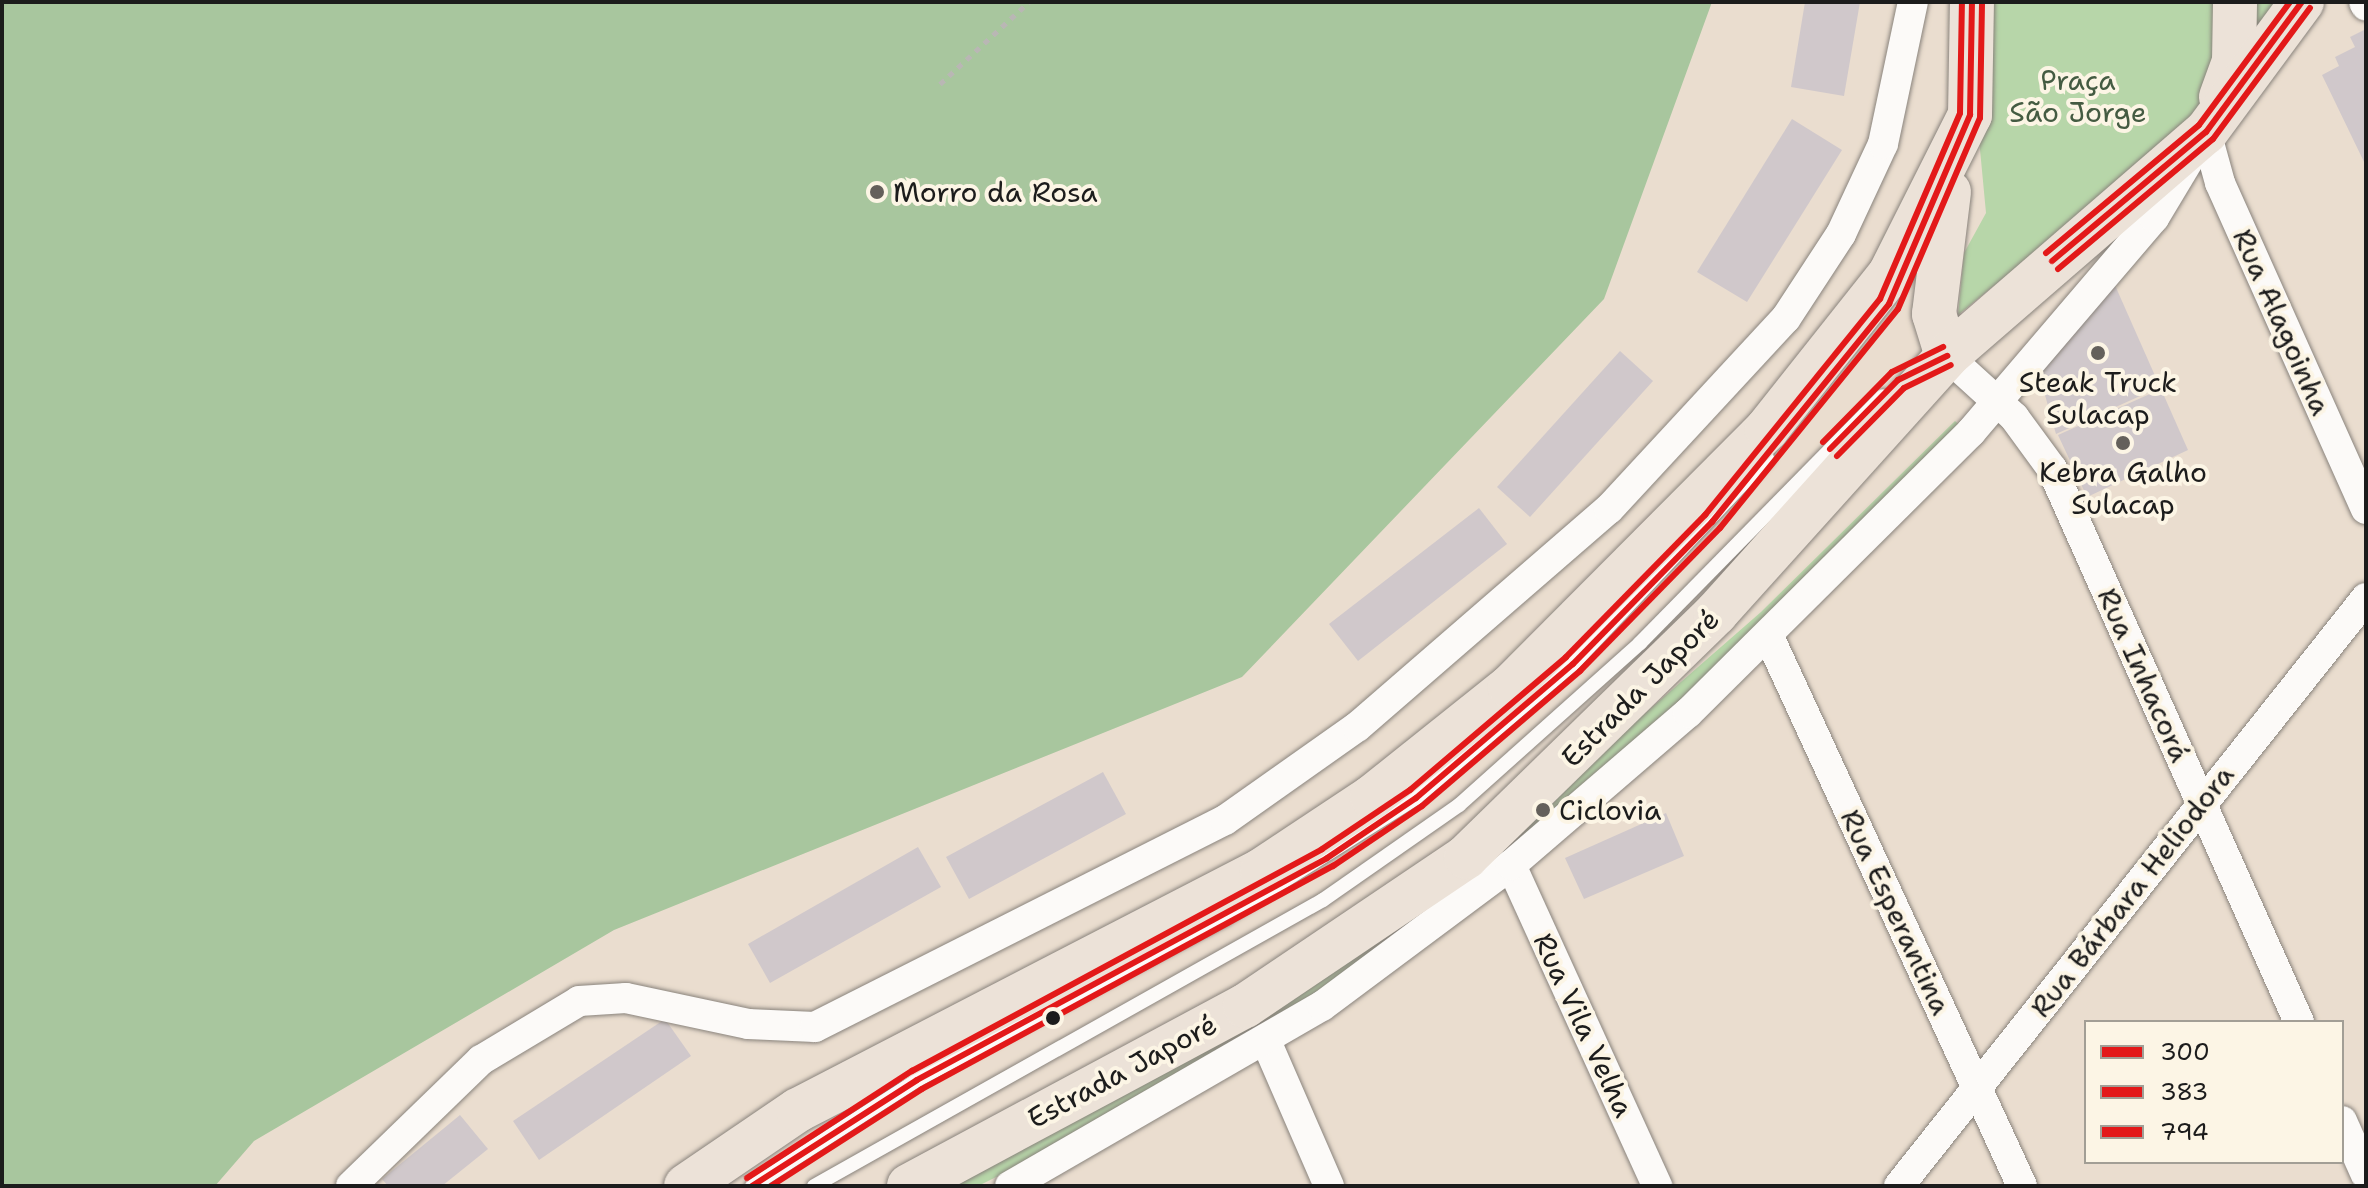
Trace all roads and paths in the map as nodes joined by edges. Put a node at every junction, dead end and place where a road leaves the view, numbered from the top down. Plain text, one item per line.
1 (1029, 2) edge
2 (1913, 2) edge
3 (1972, 2) edge
4 (1999, 2) edge
5 (2235, 2) edge
6 (2302, 2) edge
7 (940, 84) dead end
8 (1970, 115) junction
9 (2206, 132) junction
10 (1954, 158) junction
11 (1947, 356) junction
12 (1995, 402) junction
13 (2366, 509) edge
14 (2366, 598) edge
15 (1770, 639) junction
16 (2202, 802) junction
17 (1511, 865) junction
18 (2298, 1020) edge
19 (1266, 1041) junction
20 (1977, 1087) junction
21 (2344, 1126) edge
22 (2366, 1175) edge
23 (351, 1186) edge
24 (686, 1186) edge
25 (752, 1186) edge
26 (814, 1186) edge
27 (909, 1186) edge
28 (1010, 1186) edge
29 (1329, 1186) edge
30 (1657, 1186) edge
31 (1899, 1186) edge
32 (2022, 1186) edge

1 - 7 path
2 - 23 street
3 - 8 main road
4 - 8 main road
5 - 9 main road
6 - 9 main road, Estrada Japoré
8 - 10 main road
9 - 11 main road, Estrada Japoré
9 - 12 street, Estrada Japoré
9 - 13 street, Rua Alagoinha
10 - 11 main road
10 - 24 main road
10 - 25 lane
11 - 12 street, Rua Inhacorá
11 - 26 lane
11 - 27 main road, Estrada Japoré
12 - 15 street, Estrada Japoré
12 - 16 street, Rua Inhacorá
14 - 16 street, Rua Bárbara Heliodora
15 - 17 street, Estrada Japoré
15 - 20 street, Rua Esperantina
16 - 18 street, Rua Inhacorá
16 - 20 street, Rua Bárbara Heliodora
17 - 19 street, Estrada Japoré
17 - 30 street, Rua Vila Velha
19 - 28 street, Estrada Japoré
19 - 29 street
20 - 31 street, Rua Bárbara Heliodora
20 - 32 street, Rua Esperantina
21 - 22 street

